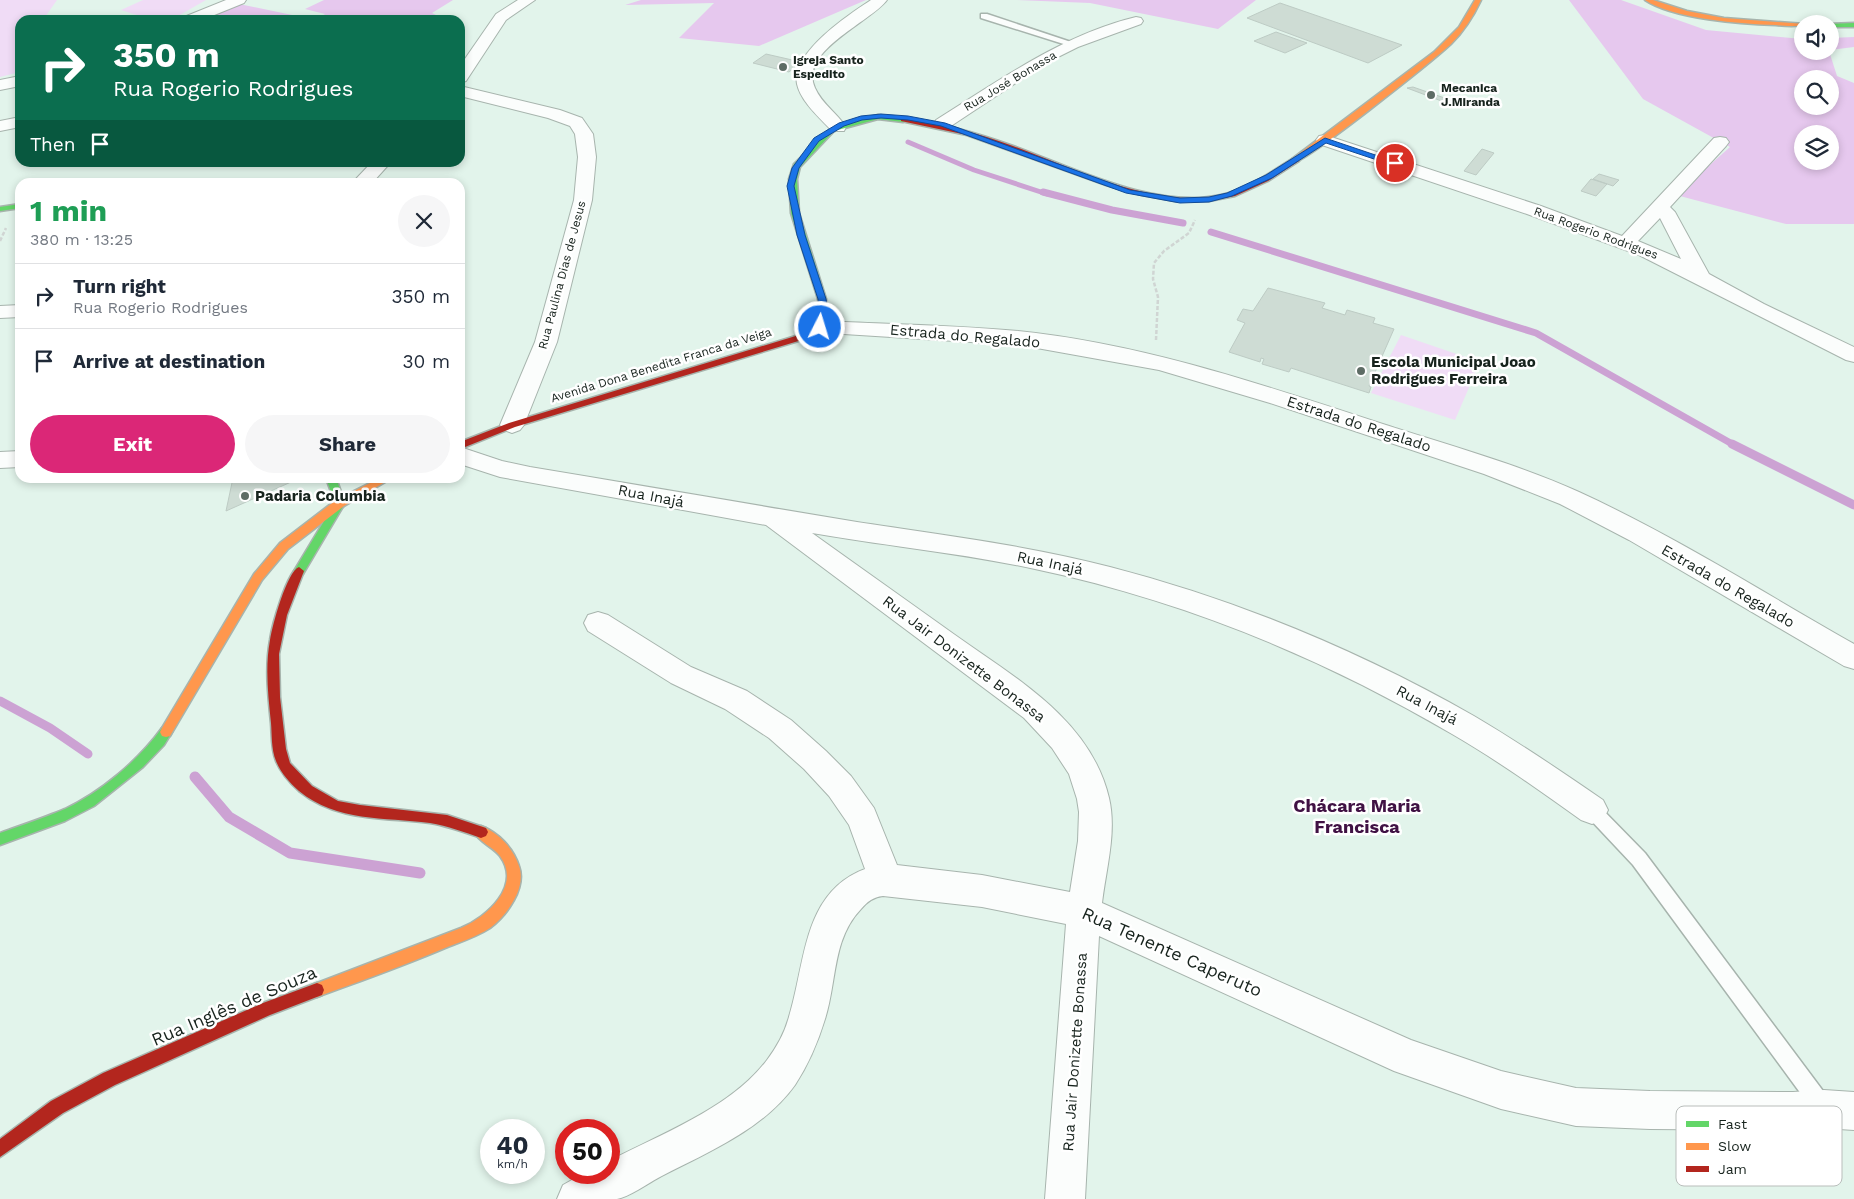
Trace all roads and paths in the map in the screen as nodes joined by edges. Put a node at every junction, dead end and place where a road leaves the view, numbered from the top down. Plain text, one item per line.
1 (239, 0) edge
2 (528, 0) edge
3 (880, 0) edge
4 (1478, 0) edge
5 (1648, 0) edge
6 (202, 15) edge
7 (984, 16) dead end
8 (1136, 21) dead end
9 (1794, 24) edge
10 (1839, 25) edge
11 (1854, 25) edge
12 (1073, 44) junction
13 (465, 71) edge
14 (15, 82) edge
15 (0, 85) edge
16 (465, 92) edge
17 (15, 123) edge
18 (942, 124) junction
19 (0, 126) edge
20 (838, 127) junction
21 (1325, 140) junction
22 (1720, 142) dead end
23 (1201, 200) junction
24 (15, 207) edge
25 (0, 209) edge
26 (1666, 212) dead end
27 (1626, 242) junction
28 (1701, 278) junction
29 (15, 311) edge
30 (0, 312) edge
31 (820, 327) junction
32 (1854, 355) edge
33 (1156, 362) junction
34 (512, 425) junction
35 (465, 444) edge
36 (465, 457) edge
37 (15, 459) edge
38 (0, 460) edge
39 (333, 483) edge
40 (378, 483) edge
41 (340, 503) junction
42 (773, 518) junction
43 (598, 623) dead end
44 (1854, 658) edge
45 (1592, 810) joint
46 (0, 839) edge
47 (886, 880) junction
48 (1084, 912) junction
49 (1836, 1106) edge
50 (1676, 1110) edge
51 (0, 1149) edge
52 (577, 1199) edge
53 (1065, 1199) edge

1 - 6 street
2 - 13 street
3 - 20 street
4 - 21 main road
5 - 9 main road
7 - 12 lane
8 - 12 street, Rua José Bonassa
10 - 11 main road
12 - 18 street, Rua José Bonassa
14 - 15 street
16 - 34 street, Rua Paulina Dias de Jesus
17 - 19 street
18 - 20 main road
18 - 23 main road
20 - 31 main road
21 - 23 main road
21 - 27 street, Rua Rogerio Rodrigues
22 - 27 street
23 - 33 path
24 - 25 main road
26 - 28 street
27 - 28 street, Rua Rogerio Rodrigues
28 - 32 street, Rua Rogerio Rodrigues
29 - 30 street
31 - 33 street, Estrada do Regalado
31 - 34 main road, Avenida Dona Benedita Franca da Veiga
33 - 44 street, Estrada do Regalado
34 - 35 main road, Avenida Dona Benedita Franca da Veiga
36 - 42 street, Rua Inajá
37 - 38 street
39 - 41 main road
40 - 41 main road
41 - 46 main road
41 - 51 main road, Rua Inglês de Souza
42 - 45 street, Rua Inajá
42 - 48 street, Rua Jair Donizette Bonassa
43 - 47 street
45 - 49 lane
47 - 48 street, Rua Tenente Caperuto
47 - 52 street, Rua Tenente Caperuto
48 - 50 street, Rua Tenente Caperuto
48 - 53 street, Rua Jair Donizette Bonassa

